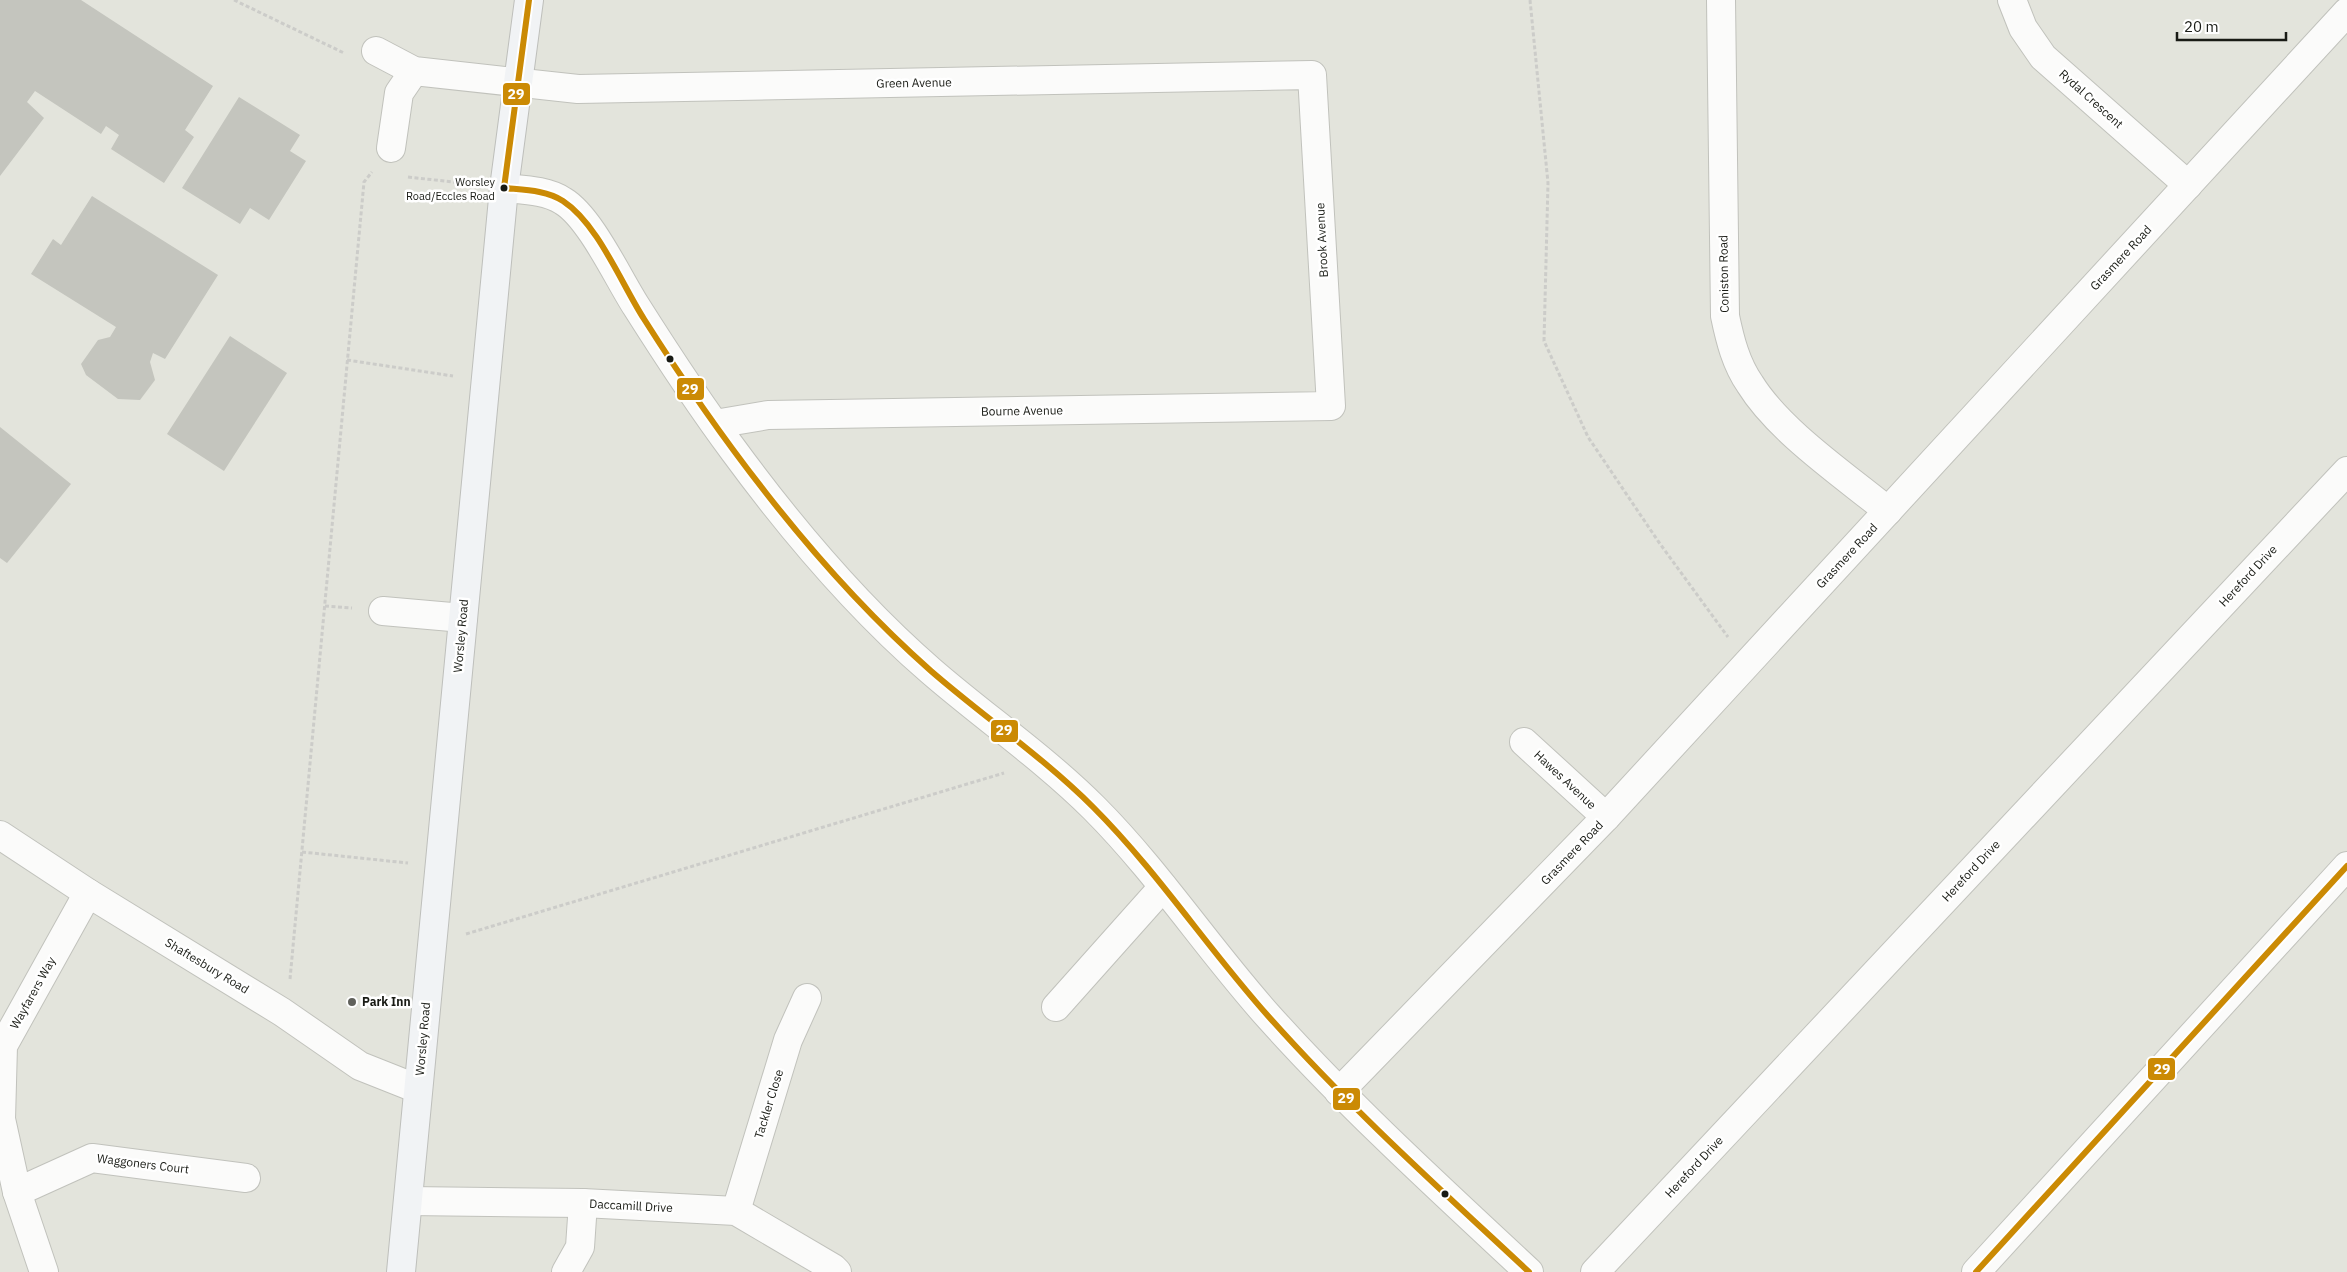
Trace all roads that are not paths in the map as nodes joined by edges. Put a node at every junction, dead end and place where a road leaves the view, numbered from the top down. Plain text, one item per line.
1 (529, 0) edge
2 (1721, 0) edge
3 (2012, 0) edge
4 (2347, 12) edge
5 (376, 51) road end
6 (414, 71) junction
7 (1312, 75) joint
8 (516, 82) junction
9 (391, 148) road end
10 (2188, 185) junction
11 (504, 188) junction
12 (1331, 406) joint
13 (714, 424) junction
14 (2347, 471) edge
15 (1888, 511) junction
16 (383, 612) dead end
17 (463, 618) junction
18 (1524, 742) dead end
19 (1606, 817) junction
20 (0, 835) edge
21 (2347, 866) edge
22 (1163, 887) junction
23 (88, 893) junction
24 (807, 998) dead end
25 (1056, 1007) dead end
26 (418, 1089) junction
27 (1339, 1092) junction
28 (246, 1178) dead end
29 (17, 1192) junction
30 (408, 1201) junction
31 (583, 1203) junction
32 (736, 1212) junction
33 (44, 1272) edge
34 (400, 1272) edge
35 (566, 1272) edge
36 (836, 1272) edge
37 (1529, 1272) edge
38 (1594, 1272) edge
39 (1976, 1272) edge

1 - 8 main road, Worsley Road
2 - 15 street, Coniston Road
3 - 10 street, Rydal Crescent
4 - 10 street, Grasmere Road
5 - 6 street
6 - 8 street, Green Avenue
6 - 9 street
7 - 8 street, Green Avenue
7 - 12 street, Brook Avenue
8 - 11 main road, Worsley Road
10 - 15 street, Grasmere Road
11 - 13 street
11 - 17 main road, Worsley Road
12 - 13 street, Bourne Avenue
13 - 22 street
14 - 38 street, Hereford Drive
15 - 19 street, Grasmere Road
16 - 17 street
17 - 26 main road, Worsley Road
18 - 19 street, Hawes Avenue
19 - 27 street, Grasmere Road
20 - 23 street, Shaftesbury Road
21 - 39 street
22 - 25 street
22 - 27 street
23 - 26 street, Shaftesbury Road
23 - 29 street, Wayfarers Way
24 - 32 street, Tackler Close
26 - 30 main road, Worsley Road
27 - 37 street
28 - 29 street, Waggoners Court
29 - 33 street, Wayfarers Way
30 - 31 street, Daccamill Drive
30 - 34 main road, Worsley Road
31 - 32 street, Daccamill Drive
31 - 35 street
32 - 36 street, Daccamill Drive

